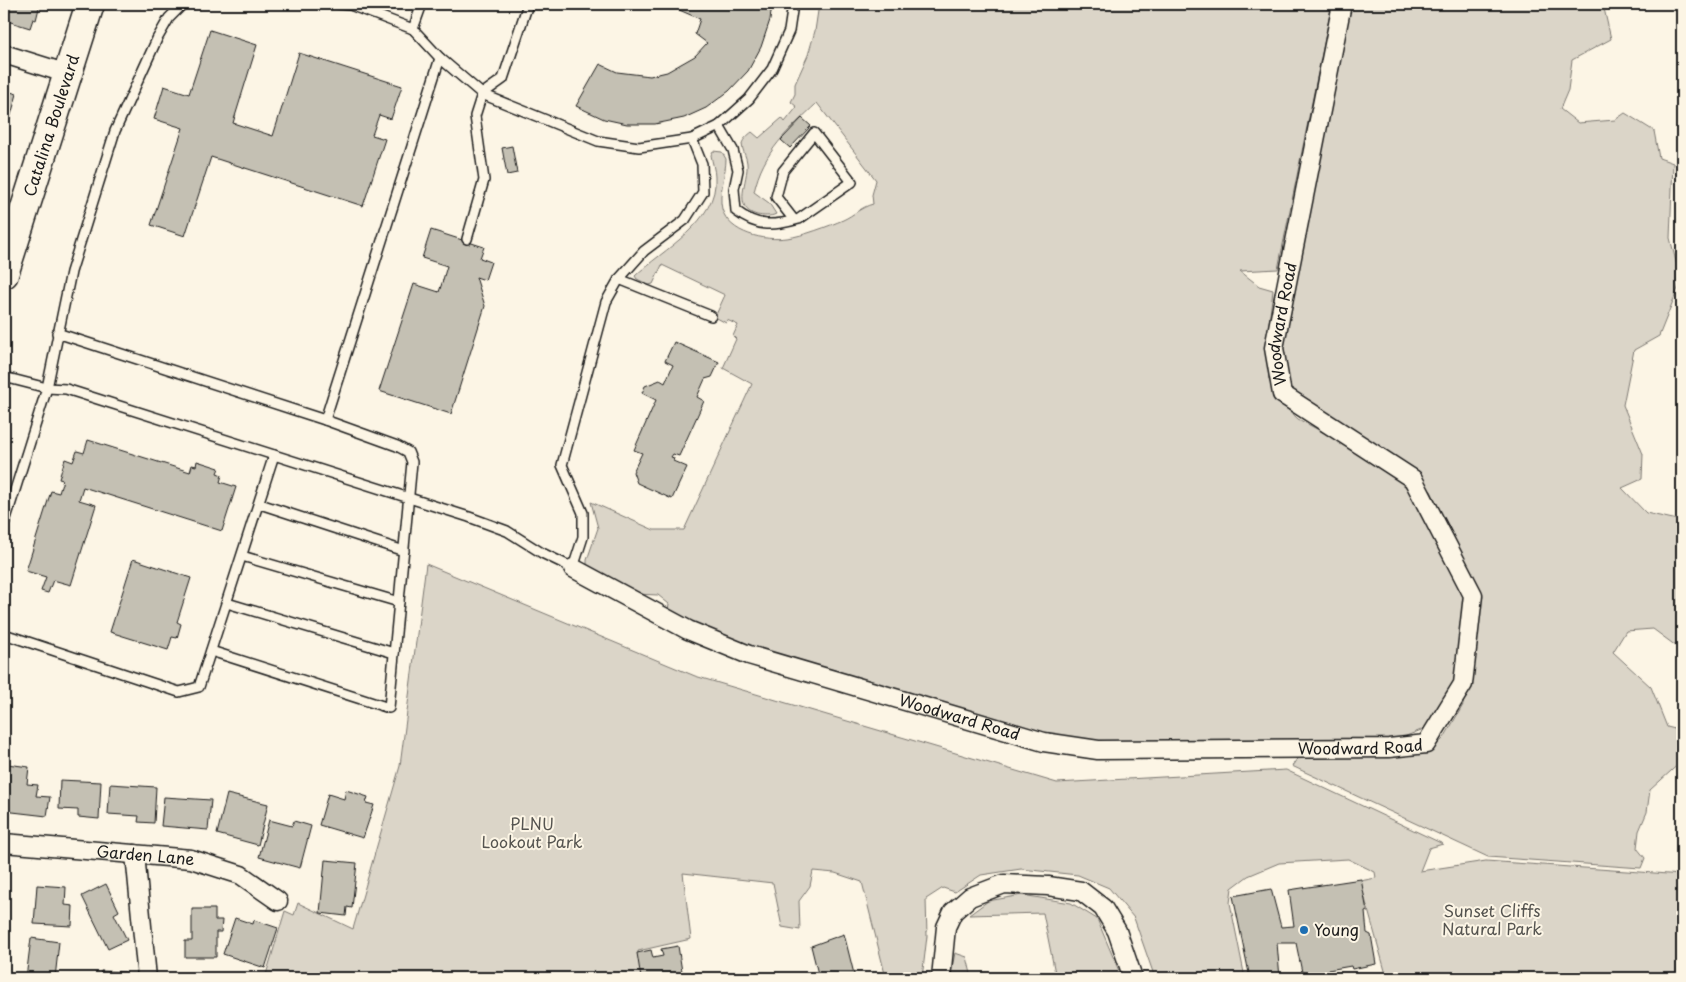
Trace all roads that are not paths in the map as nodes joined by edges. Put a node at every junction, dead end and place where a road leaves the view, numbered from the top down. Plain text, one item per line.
1 (90, 4) edge
2 (183, 4) edge
3 (339, 4) edge
4 (422, 4) edge
5 (528, 4) edge
6 (792, 4) edge
7 (1342, 4) edge
8 (414, 29) junction
9 (4, 54) edge
10 (440, 58) junction
11 (68, 74) junction
12 (482, 94) junction
13 (719, 126) junction
14 (692, 139) junction
15 (794, 220) junction
16 (467, 239) dead end
17 (4, 274) edge
18 (618, 279) junction
19 (711, 316) dead end
20 (57, 333) junction
21 (4, 377) edge
22 (47, 388) junction
23 (325, 420) junction
24 (274, 455) junction
25 (409, 500) junction
26 (260, 504) junction
27 (4, 526) edge
28 (404, 551) junction
29 (242, 556) junction
30 (573, 568) junction
31 (399, 602) junction
32 (226, 603) junction
33 (4, 634) edge
34 (211, 650) junction
35 (394, 653) junction
36 (4, 843) edge
37 (135, 854) junction
38 (278, 901) dead end
39 (147, 978) edge
40 (941, 978) edge
41 (1133, 978) edge

1 - 11 main road, Catalina Boulevard
2 - 20 lane
3 - 8 lane
4 - 8 lane
5 - 12 lane
6 - 13 lane
7 - 30 street, Woodward Road
8 - 10 lane
9 - 11 street
10 - 12 lane
10 - 23 lane
11 - 17 main road, Catalina Boulevard
12 - 14 lane
12 - 16 lane
13 - 14 lane
13 - 15 lane
14 - 18 lane
15 - 15 lane
18 - 19 lane
18 - 30 lane
20 - 22 lane
20 - 23 lane
21 - 22 lane
22 - 24 lane
22 - 27 lane
23 - 25 lane
24 - 25 lane
24 - 26 lane
25 - 28 lane
25 - 30 lane
26 - 28 lane
26 - 29 lane
28 - 31 lane
29 - 31 lane
29 - 32 lane
31 - 35 lane
32 - 34 lane
32 - 35 lane
33 - 34 lane
34 - 35 lane
36 - 37 street, Garden Lane
37 - 38 street, Garden Lane
37 - 39 street
40 - 41 street

